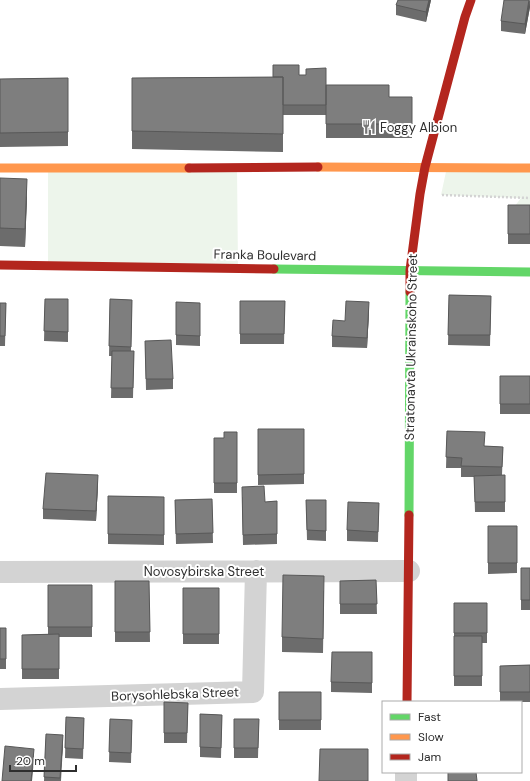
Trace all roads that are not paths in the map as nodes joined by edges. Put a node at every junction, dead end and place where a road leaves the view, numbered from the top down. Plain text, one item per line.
1 (471, 0) edge
2 (425, 166) junction
3 (0, 168) edge
4 (530, 168) edge
5 (0, 265) edge
6 (410, 270) junction
7 (530, 272) edge
8 (256, 571) junction
9 (409, 571) junction
10 (0, 572) edge
11 (0, 699) edge
12 (407, 701) edge

1 - 2 street, Stratonavta Ukrainskoho Street
2 - 3 street
2 - 4 street
2 - 6 street, Stratonavta Ukrainskoho Street
5 - 6 street, Franka Boulevard
6 - 7 street, Franka Boulevard
6 - 9 street, Stratonavta Ukrainskoho Street
8 - 9 street, Novosybirska Street
8 - 10 street, Novosybirska Street
8 - 11 street, Borysohlebska Street
9 - 12 street, Stratonavta Ukrainskoho Street

